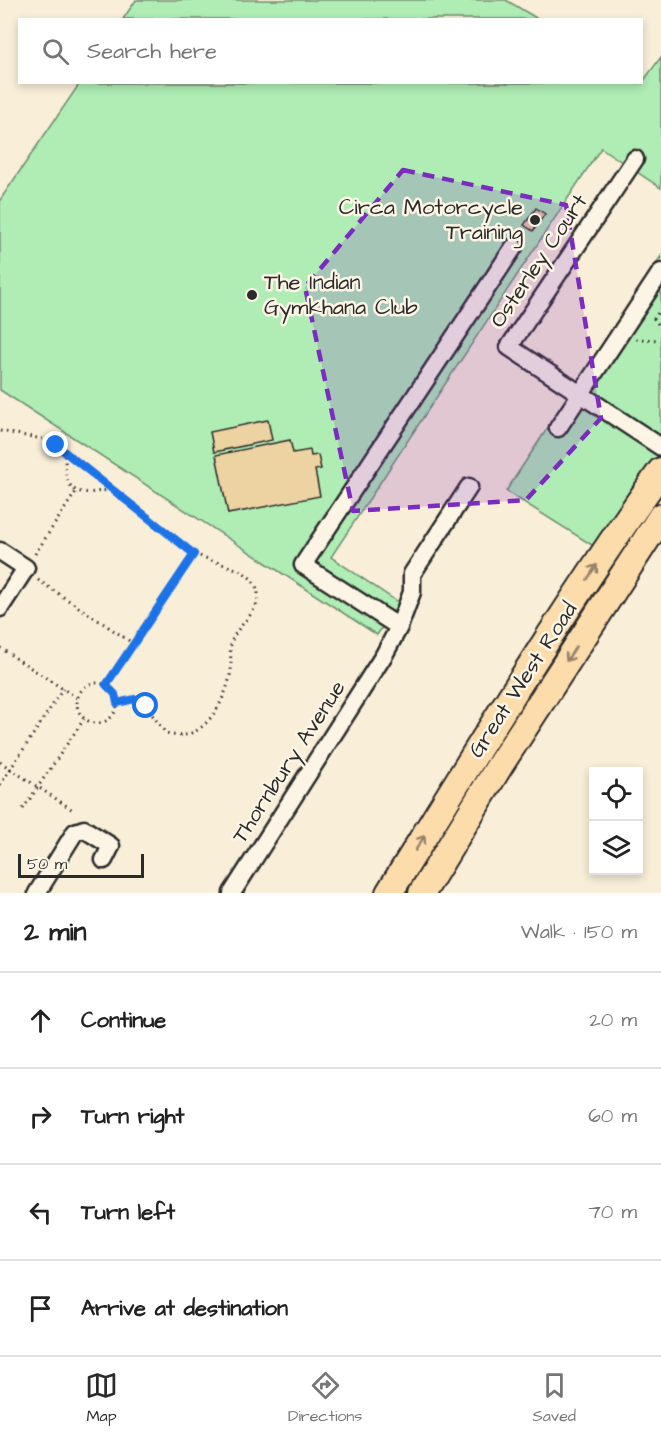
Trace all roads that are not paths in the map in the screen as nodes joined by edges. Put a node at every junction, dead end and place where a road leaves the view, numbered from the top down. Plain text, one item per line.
1 (635, 159) dead end
2 (514, 247) dead end
3 (661, 272) edge
4 (581, 394) junction
5 (558, 428) dead end
6 (661, 447) edge
7 (661, 471) edge
8 (469, 487) dead end
9 (661, 517) edge
10 (653, 531) edge
11 (0, 551) edge
12 (0, 608) edge
13 (399, 627) junction
14 (104, 860) dead end
15 (37, 893) edge
16 (232, 893) edge
17 (389, 893) edge
18 (422, 893) edge

1 - 4 street, Osterley Court
2 - 13 street
3 - 4 street
4 - 5 street
4 - 6 street, Osterley Court
17 -> 7 highway, Great West Road
8 - 13 street, Thornbury Avenue
9 - 10 highway, Great West Road
10 -> 18 highway, Great West Road
11 - 12 street
13 - 16 street, Thornbury Avenue
14 - 15 street

